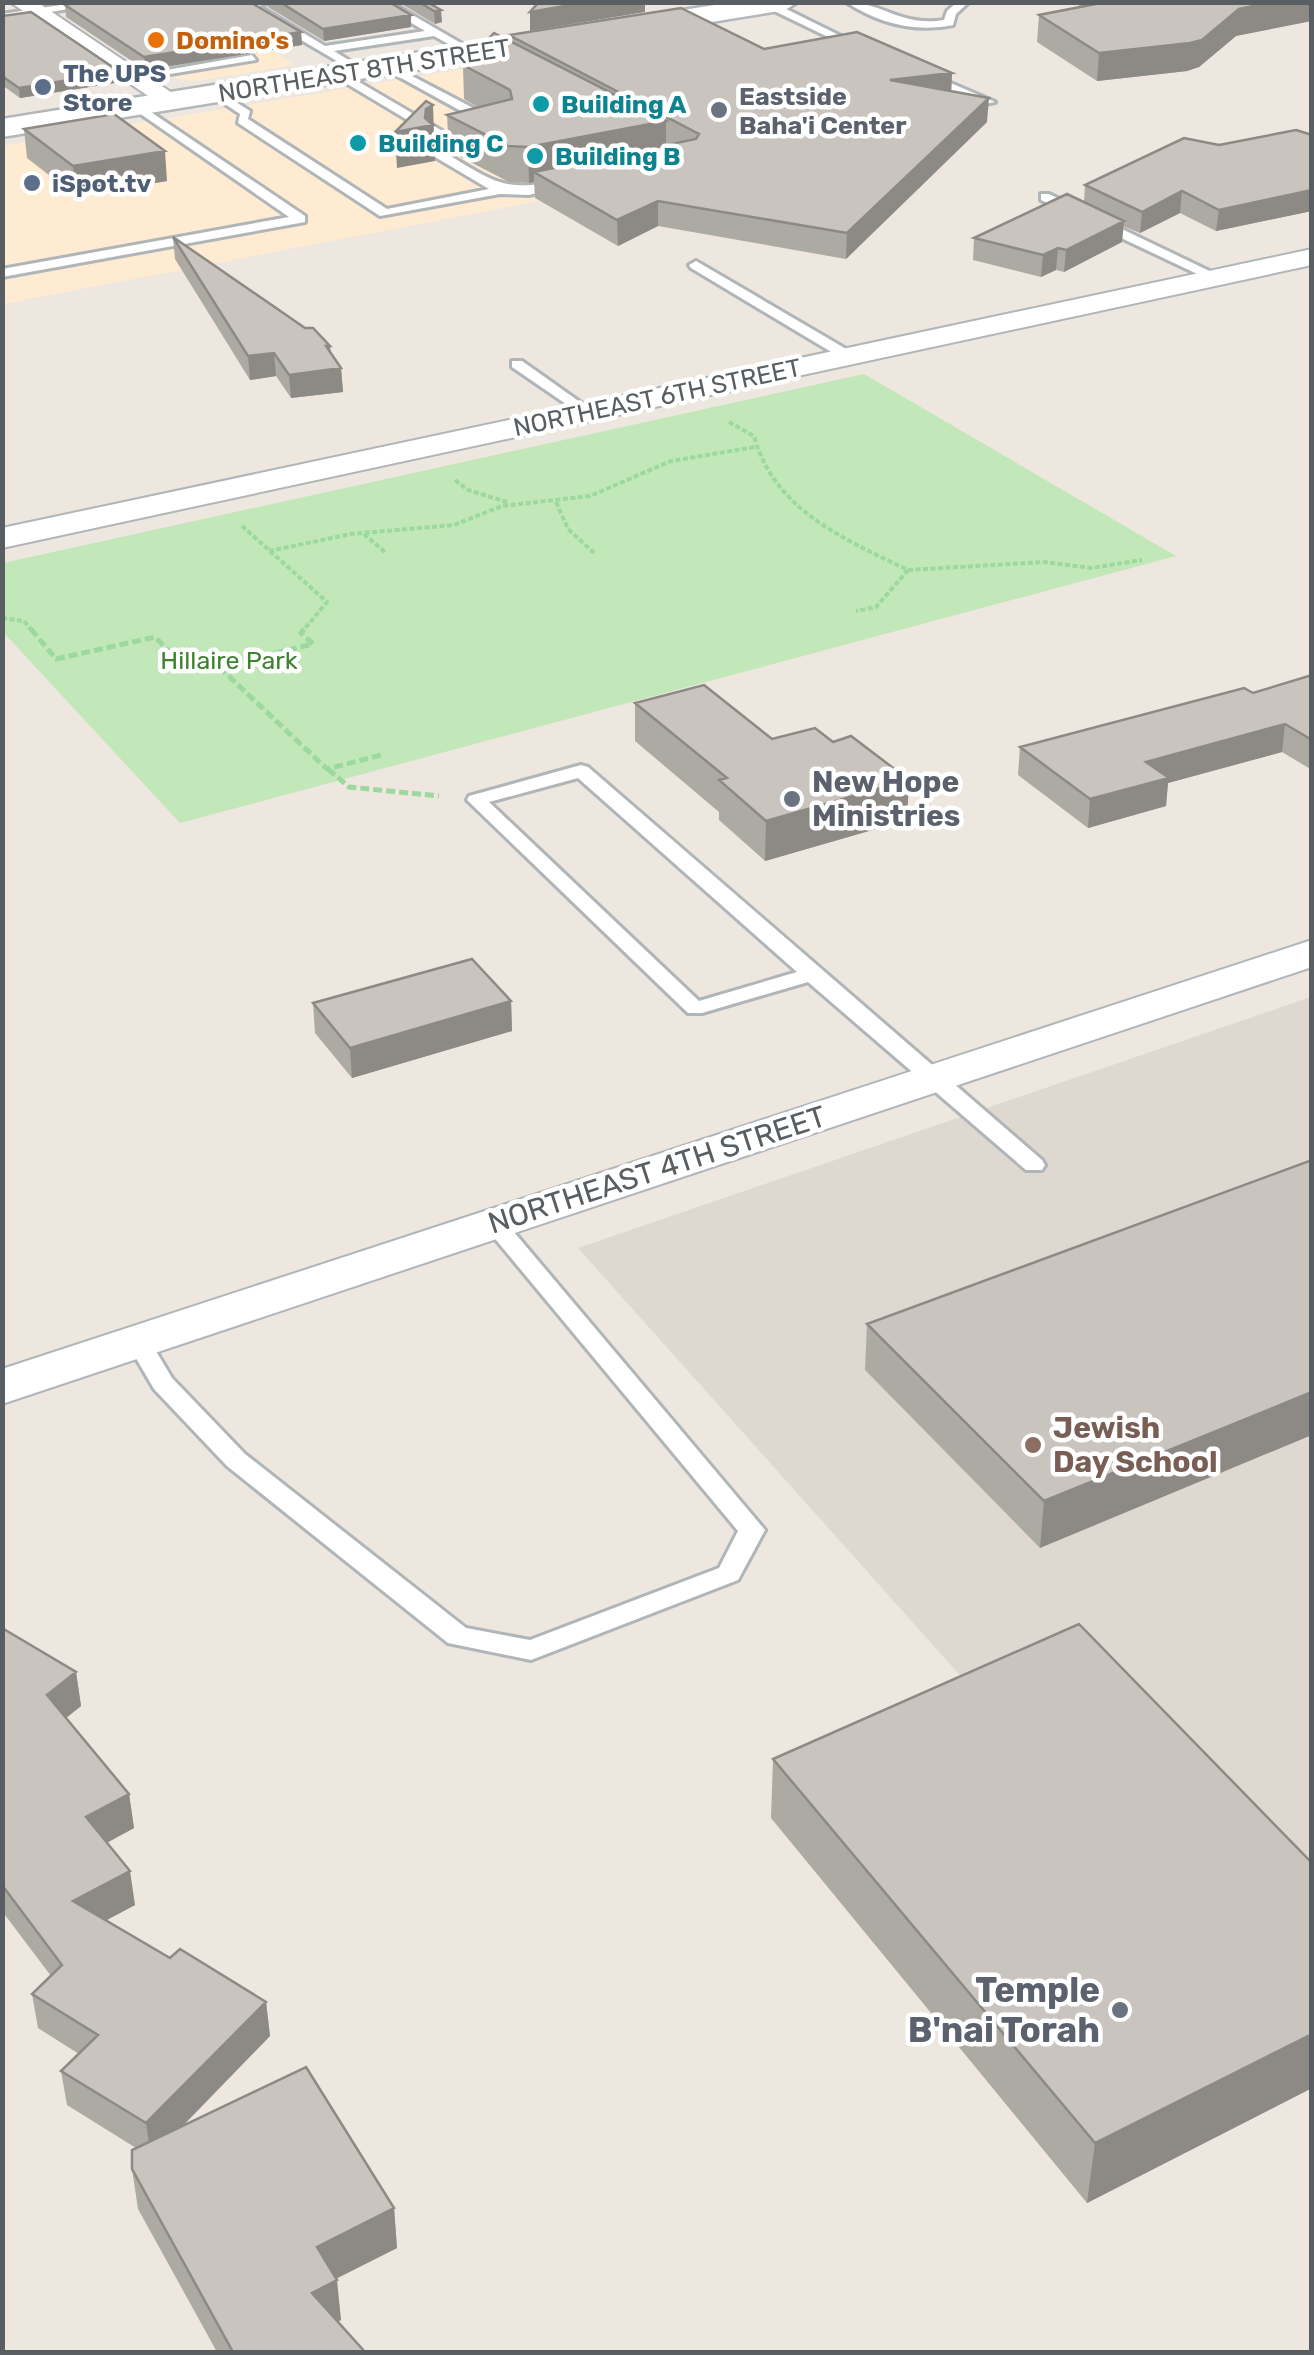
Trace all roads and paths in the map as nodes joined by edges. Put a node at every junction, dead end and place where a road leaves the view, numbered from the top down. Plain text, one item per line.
1 (106, 2) edge
2 (264, 2) edge
3 (382, 2) edge
4 (851, 2) edge
5 (964, 2) edge
6 (778, 4) edge
7 (28, 7) edge
8 (724, 7) edge
9 (2, 17) edge
10 (435, 33) junction
11 (484, 55) junction
12 (877, 56) edge
13 (252, 58) edge
14 (340, 65) junction
15 (388, 66) junction
16 (909, 69) edge
17 (135, 92) junction
18 (216, 94) junction
19 (989, 102) edge
20 (2, 128) edge
21 (449, 140) junction
22 (582, 180) edge
23 (500, 190) junction
24 (1046, 197) dead end
25 (1312, 256) edge
26 (696, 266) dead end
27 (2, 273) edge
28 (1216, 278) junction
29 (848, 356) junction
30 (517, 364) dead end
31 (587, 412) junction
32 (726, 421) dead end
33 (755, 447) junction
34 (419, 448) junction
35 (210, 493) junction
36 (528, 502) junction
37 (556, 502) junction
38 (363, 534) junction
39 (2, 538) edge
40 (268, 552) junction
41 (385, 552) dead end
42 (595, 554) dead end
43 (1142, 560) dead end
44 (908, 570) junction
45 (856, 611) dead end
46 (2, 618) edge
47 (280, 652) junction
48 (287, 658) dead end
49 (218, 667) junction
50 (381, 754) dead end
51 (328, 768) junction
52 (476, 800) junction
53 (1312, 953) edge
54 (812, 974) junction
55 (931, 1079) junction
56 (1034, 1165) dead end
57 (495, 1224) junction
58 (138, 1341) junction
59 (2, 1386) edge

1 - 7 lane
2 - 14 lane
3 - 10 lane
4 - 5 lane
6 - 8 main road, NORTHEAST 8TH STREET
6 - 12 lane
7 - 9 lane
7 - 17 street
8 - 11 main road, NORTHEAST 8TH STREET
10 - 11 lane
10 - 14 lane
11 - 15 main road, NORTHEAST 8TH STREET
13 - 17 lane
14 - 15 main road, NORTHEAST 8TH STREET
14 - 18 main road, NORTHEAST 8TH STREET
14 - 21 lane
15 - 21 lane
16 - 19 lane
17 - 18 main road, NORTHEAST 8TH STREET
17 - 20 main road, NORTHEAST 8TH STREET
17 - 27 lane
18 - 23 lane
21 - 23 lane
22 - 23 lane
24 - 28 lane
25 - 28 street, NORTHEAST 6TH STREET
26 - 29 lane
28 - 29 street, NORTHEAST 6TH STREET
29 - 31 street, NORTHEAST 6TH STREET
30 - 31 lane
31 - 34 street, NORTHEAST 6TH STREET
32 - 33 path
33 - 37 path
33 - 44 path
34 - 35 street, NORTHEAST 6TH STREET
34 - 36 path
35 - 39 street, NORTHEAST 6TH STREET
35 - 40 path
36 - 37 path
36 - 38 path
37 - 42 path
38 - 40 path
38 - 41 path
40 - 47 path
43 - 44 path
44 - 45 path
46 - 49 path
47 - 48 path
47 - 49 path
49 - 51 path
50 - 51 path
51 - 52 path
52 - 54 lane
52 - 54 lane
53 - 55 street, NORTHEAST 4TH STREET
54 - 55 lane
55 - 56 lane
55 - 57 street, NORTHEAST 4TH STREET
57 - 58 street, NORTHEAST 4TH STREET
57 - 58 lane
58 - 59 street, NORTHEAST 4TH STREET

